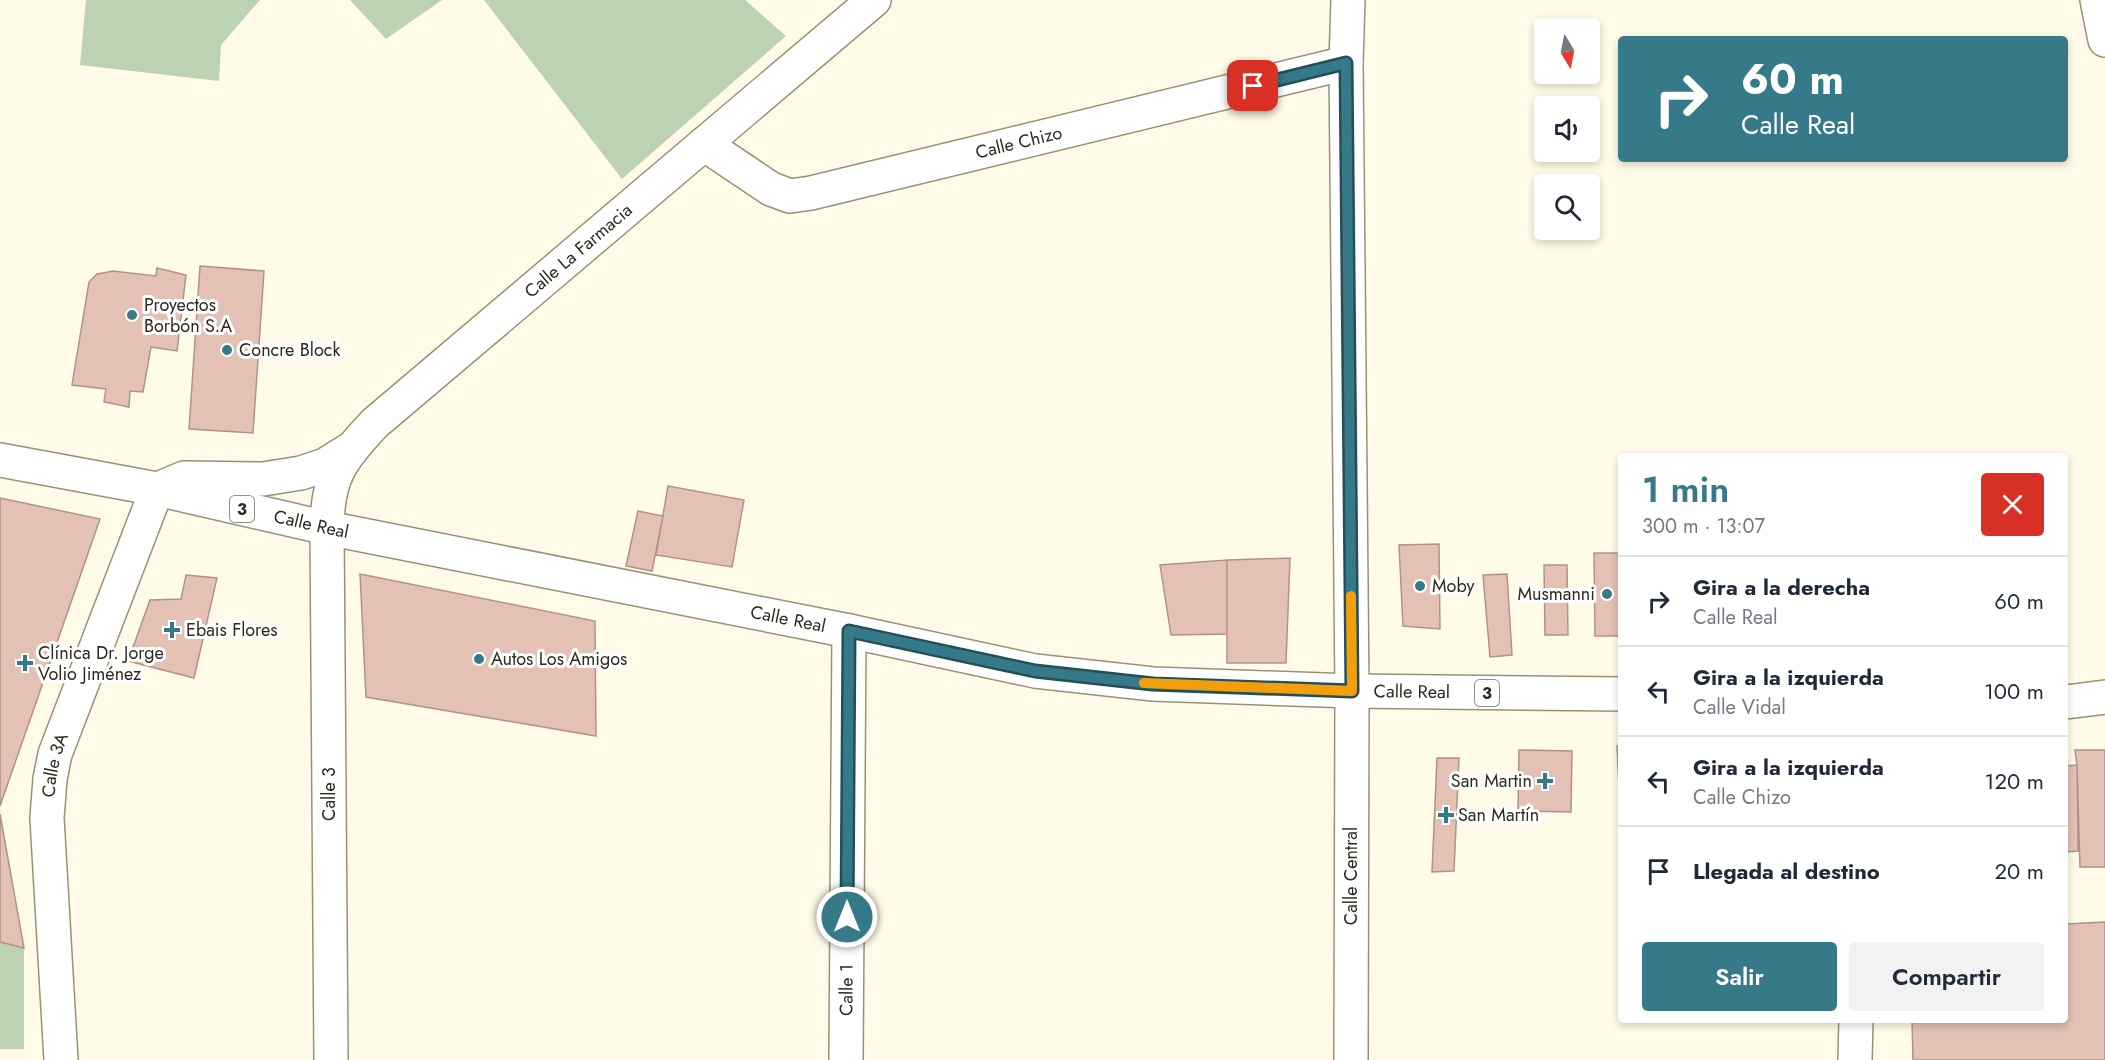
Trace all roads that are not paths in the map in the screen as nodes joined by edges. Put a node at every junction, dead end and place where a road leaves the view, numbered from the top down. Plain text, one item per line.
1 (874, 0) edge
2 (1348, 0) edge
3 (2097, 0) edge
4 (2105, 39) edge
5 (1346, 63) junction
6 (704, 144) junction
7 (349, 450) junction
8 (0, 460) edge
9 (157, 489) junction
10 (327, 528) junction
11 (849, 631) junction
12 (1352, 691) junction
13 (1618, 694) edge
14 (2105, 697) edge
15 (2068, 702) edge
16 (2068, 702) edge
17 (2105, 705) edge
18 (1856, 1023) edge
19 (61, 1060) edge
20 (331, 1060) edge
21 (846, 1060) edge
22 (1351, 1060) edge
23 (1855, 1060) edge

1 - 6 main road, Calle La Farmacia
2 - 5 main road, Calle Central
3 - 4 main road
5 - 6 main road, Calle Chizo
5 - 12 main road, Calle Central
6 - 7 main road, Calle La Farmacia
7 - 9 main road
7 - 10 main road, Calle La Farmacia
8 - 9 main road, Calle Real / 3
9 - 10 main road, Calle Real / 3
9 - 19 main road, Calle 3A
10 - 11 main road, Calle Real / 3
10 - 20 main road, Calle 3
11 - 12 main road, Calle Real / 3
11 - 21 main road, Calle 1
12 - 13 main road, Calle Real / 3
12 - 22 main road, Calle Central
14 - 15 main road
16 - 17 main road
18 - 23 main road

